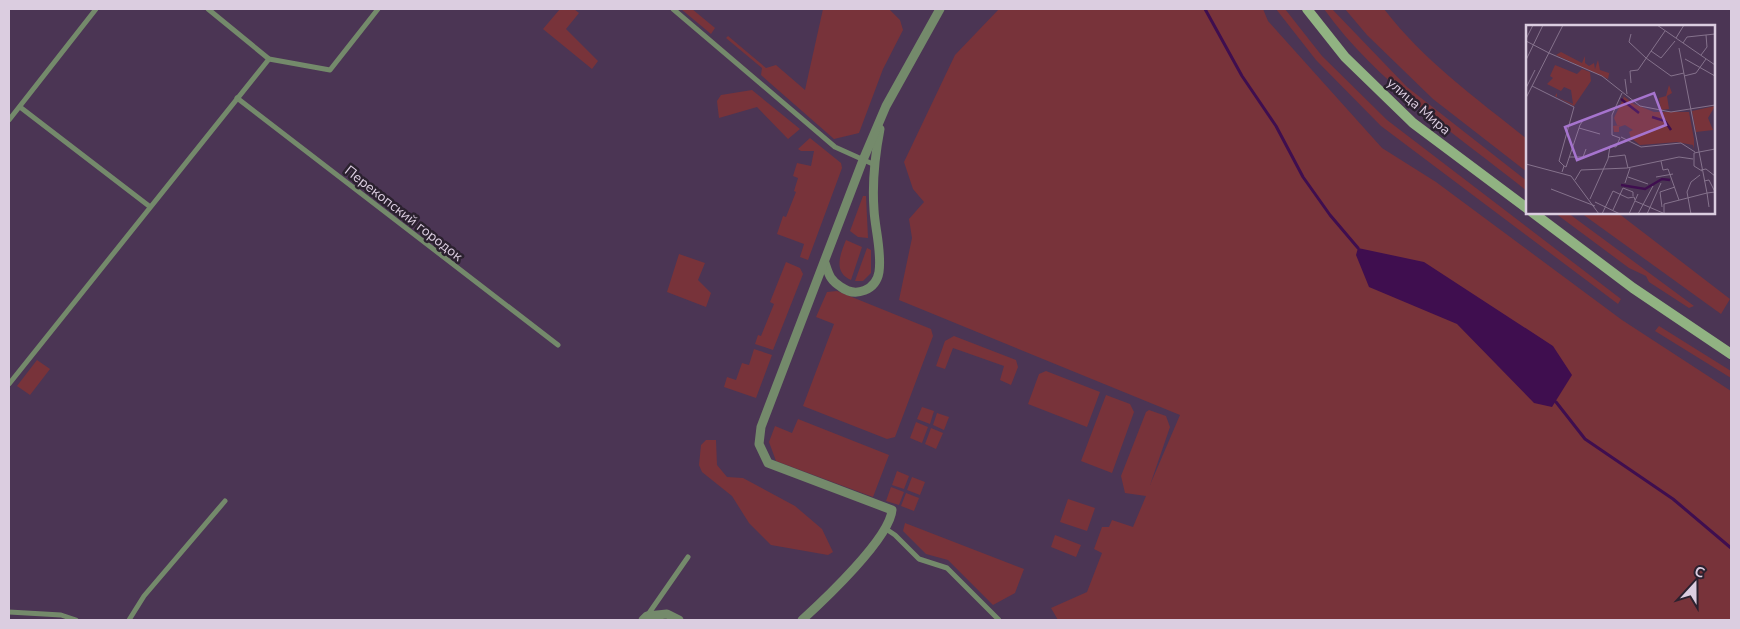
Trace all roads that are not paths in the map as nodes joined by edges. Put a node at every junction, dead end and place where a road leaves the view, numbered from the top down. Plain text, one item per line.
1 (96, 9) edge
2 (208, 9) edge
3 (378, 9) edge
4 (673, 9) edge
5 (940, 9) edge
6 (1307, 9) edge
7 (269, 59) junction
8 (237, 98) junction
9 (886, 106) junction
10 (20, 107) junction
11 (9, 120) edge
12 (863, 160) junction
13 (875, 165) junction
14 (149, 206) junction
15 (1526, 208) edge
16 (1535, 214) edge
17 (825, 262) junction
18 (558, 345) dead end
19 (1731, 354) edge
20 (9, 384) edge
21 (225, 501) dead end
22 (886, 529) junction
23 (688, 557) dead end
24 (9, 612) edge
25 (645, 618) edge
26 (76, 620) edge
27 (129, 620) edge
28 (679, 620) edge
29 (802, 620) edge
30 (999, 620) edge

1 - 10 street
2 - 7 street
3 - 7 street
4 - 12 street
5 - 9 street
6 - 15 main road, улица Мира
7 - 8 street
8 - 14 street
8 - 18 street, Перекопский городок
9 - 12 street
9 - 13 street
10 - 11 street
10 - 14 street
12 - 13 street
12 - 17 street
13 - 17 street
14 - 20 street
16 - 19 main road
17 - 22 street
21 - 27 street
22 - 29 street
22 - 30 street
23 - 25 street
24 - 26 street
25 - 28 street

